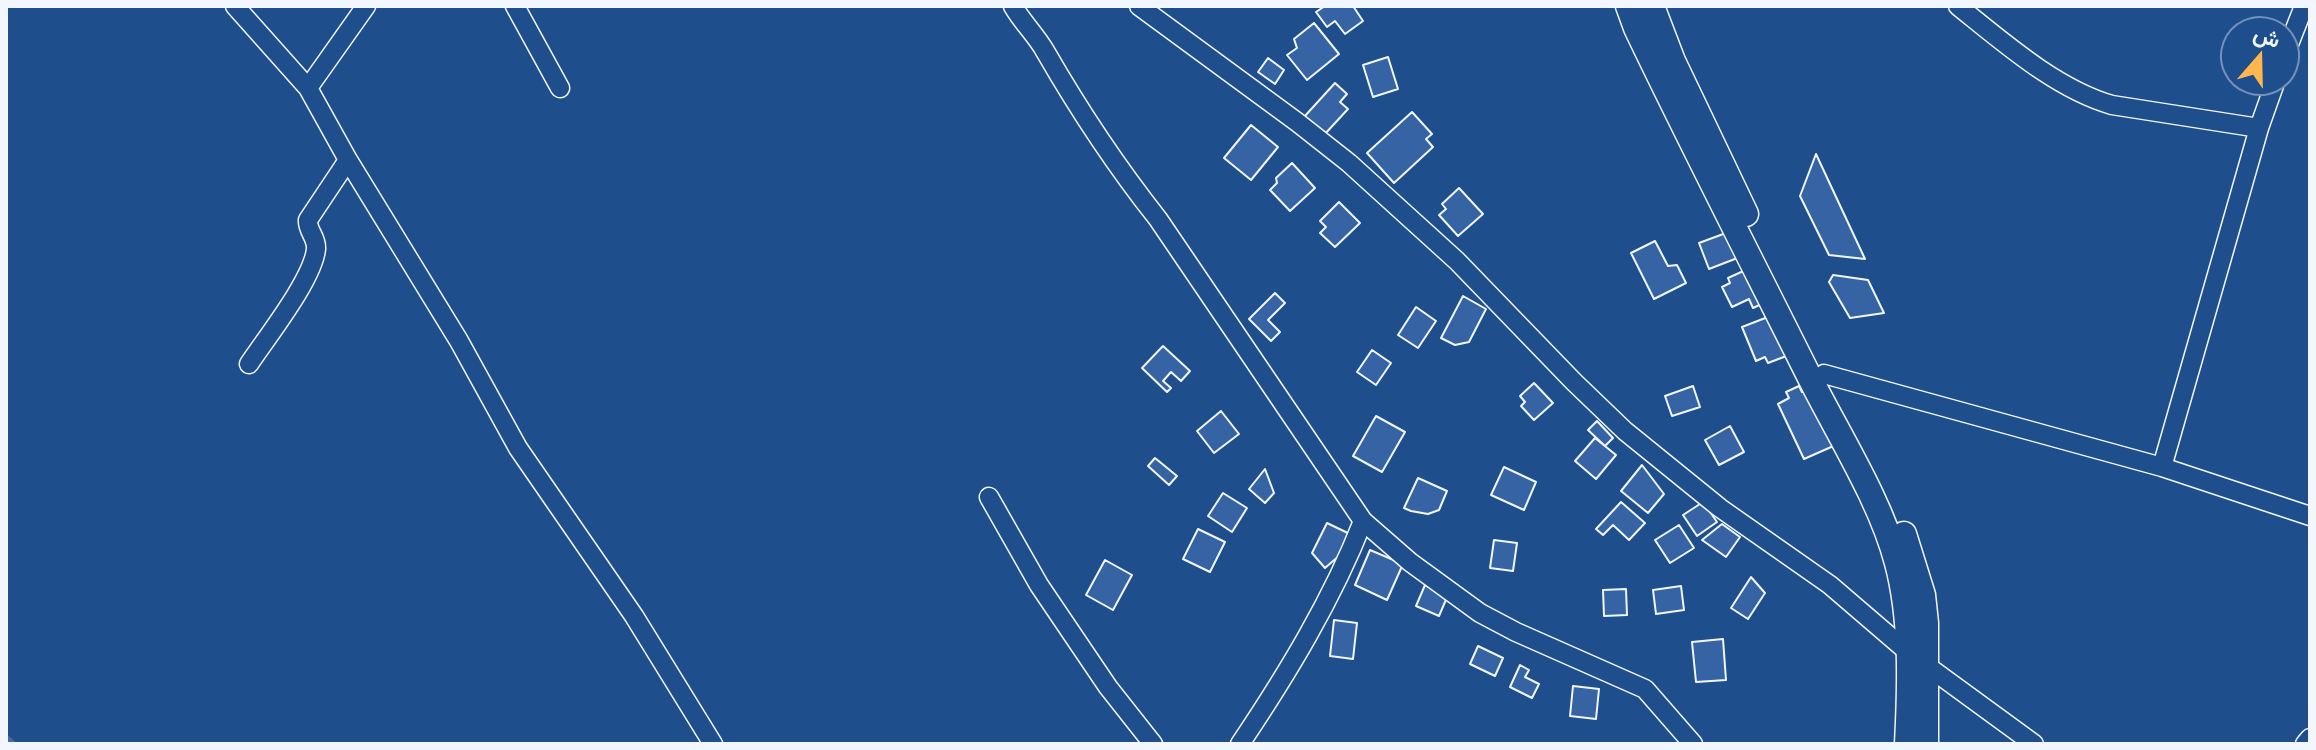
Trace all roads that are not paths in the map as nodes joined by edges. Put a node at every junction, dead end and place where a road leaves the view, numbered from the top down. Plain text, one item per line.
1 (235, 6) edge
2 (366, 6) edge
3 (515, 6) edge
4 (1013, 6) edge
5 (1139, 6) edge
6 (1628, 6) edge
7 (1652, 6) edge
8 (1958, 6) edge
9 (308, 88) junction
10 (560, 88) dead end
11 (2270, 96) edge
12 (2259, 128) junction
13 (348, 160) junction
14 (249, 364) dead end
15 (1824, 374) junction
16 (2162, 467) junction
17 (989, 497) dead end
18 (2310, 516) edge
19 (1363, 521) junction
20 (1917, 658) junction
21 (2310, 738) edge
22 (713, 744) edge
23 (1153, 744) edge
24 (1240, 744) edge
25 (1693, 744) edge
26 (1907, 744) edge
27 (1926, 744) edge
28 (2034, 744) edge
29 (2305, 744) edge

1 - 9 street
2 - 9 street
3 - 10 street
4 - 19 street
5 - 20 street
6 - 20 main road
7 - 15 main road
8 - 12 street
9 - 13 street
11 - 12 street
12 - 16 street
13 - 14 street
13 - 22 street
15 - 16 street
15 - 20 main road
16 - 18 street
17 - 23 street
19 - 24 street
19 - 25 street
20 - 26 main road
20 - 27 main road
20 - 28 street
21 - 29 street

